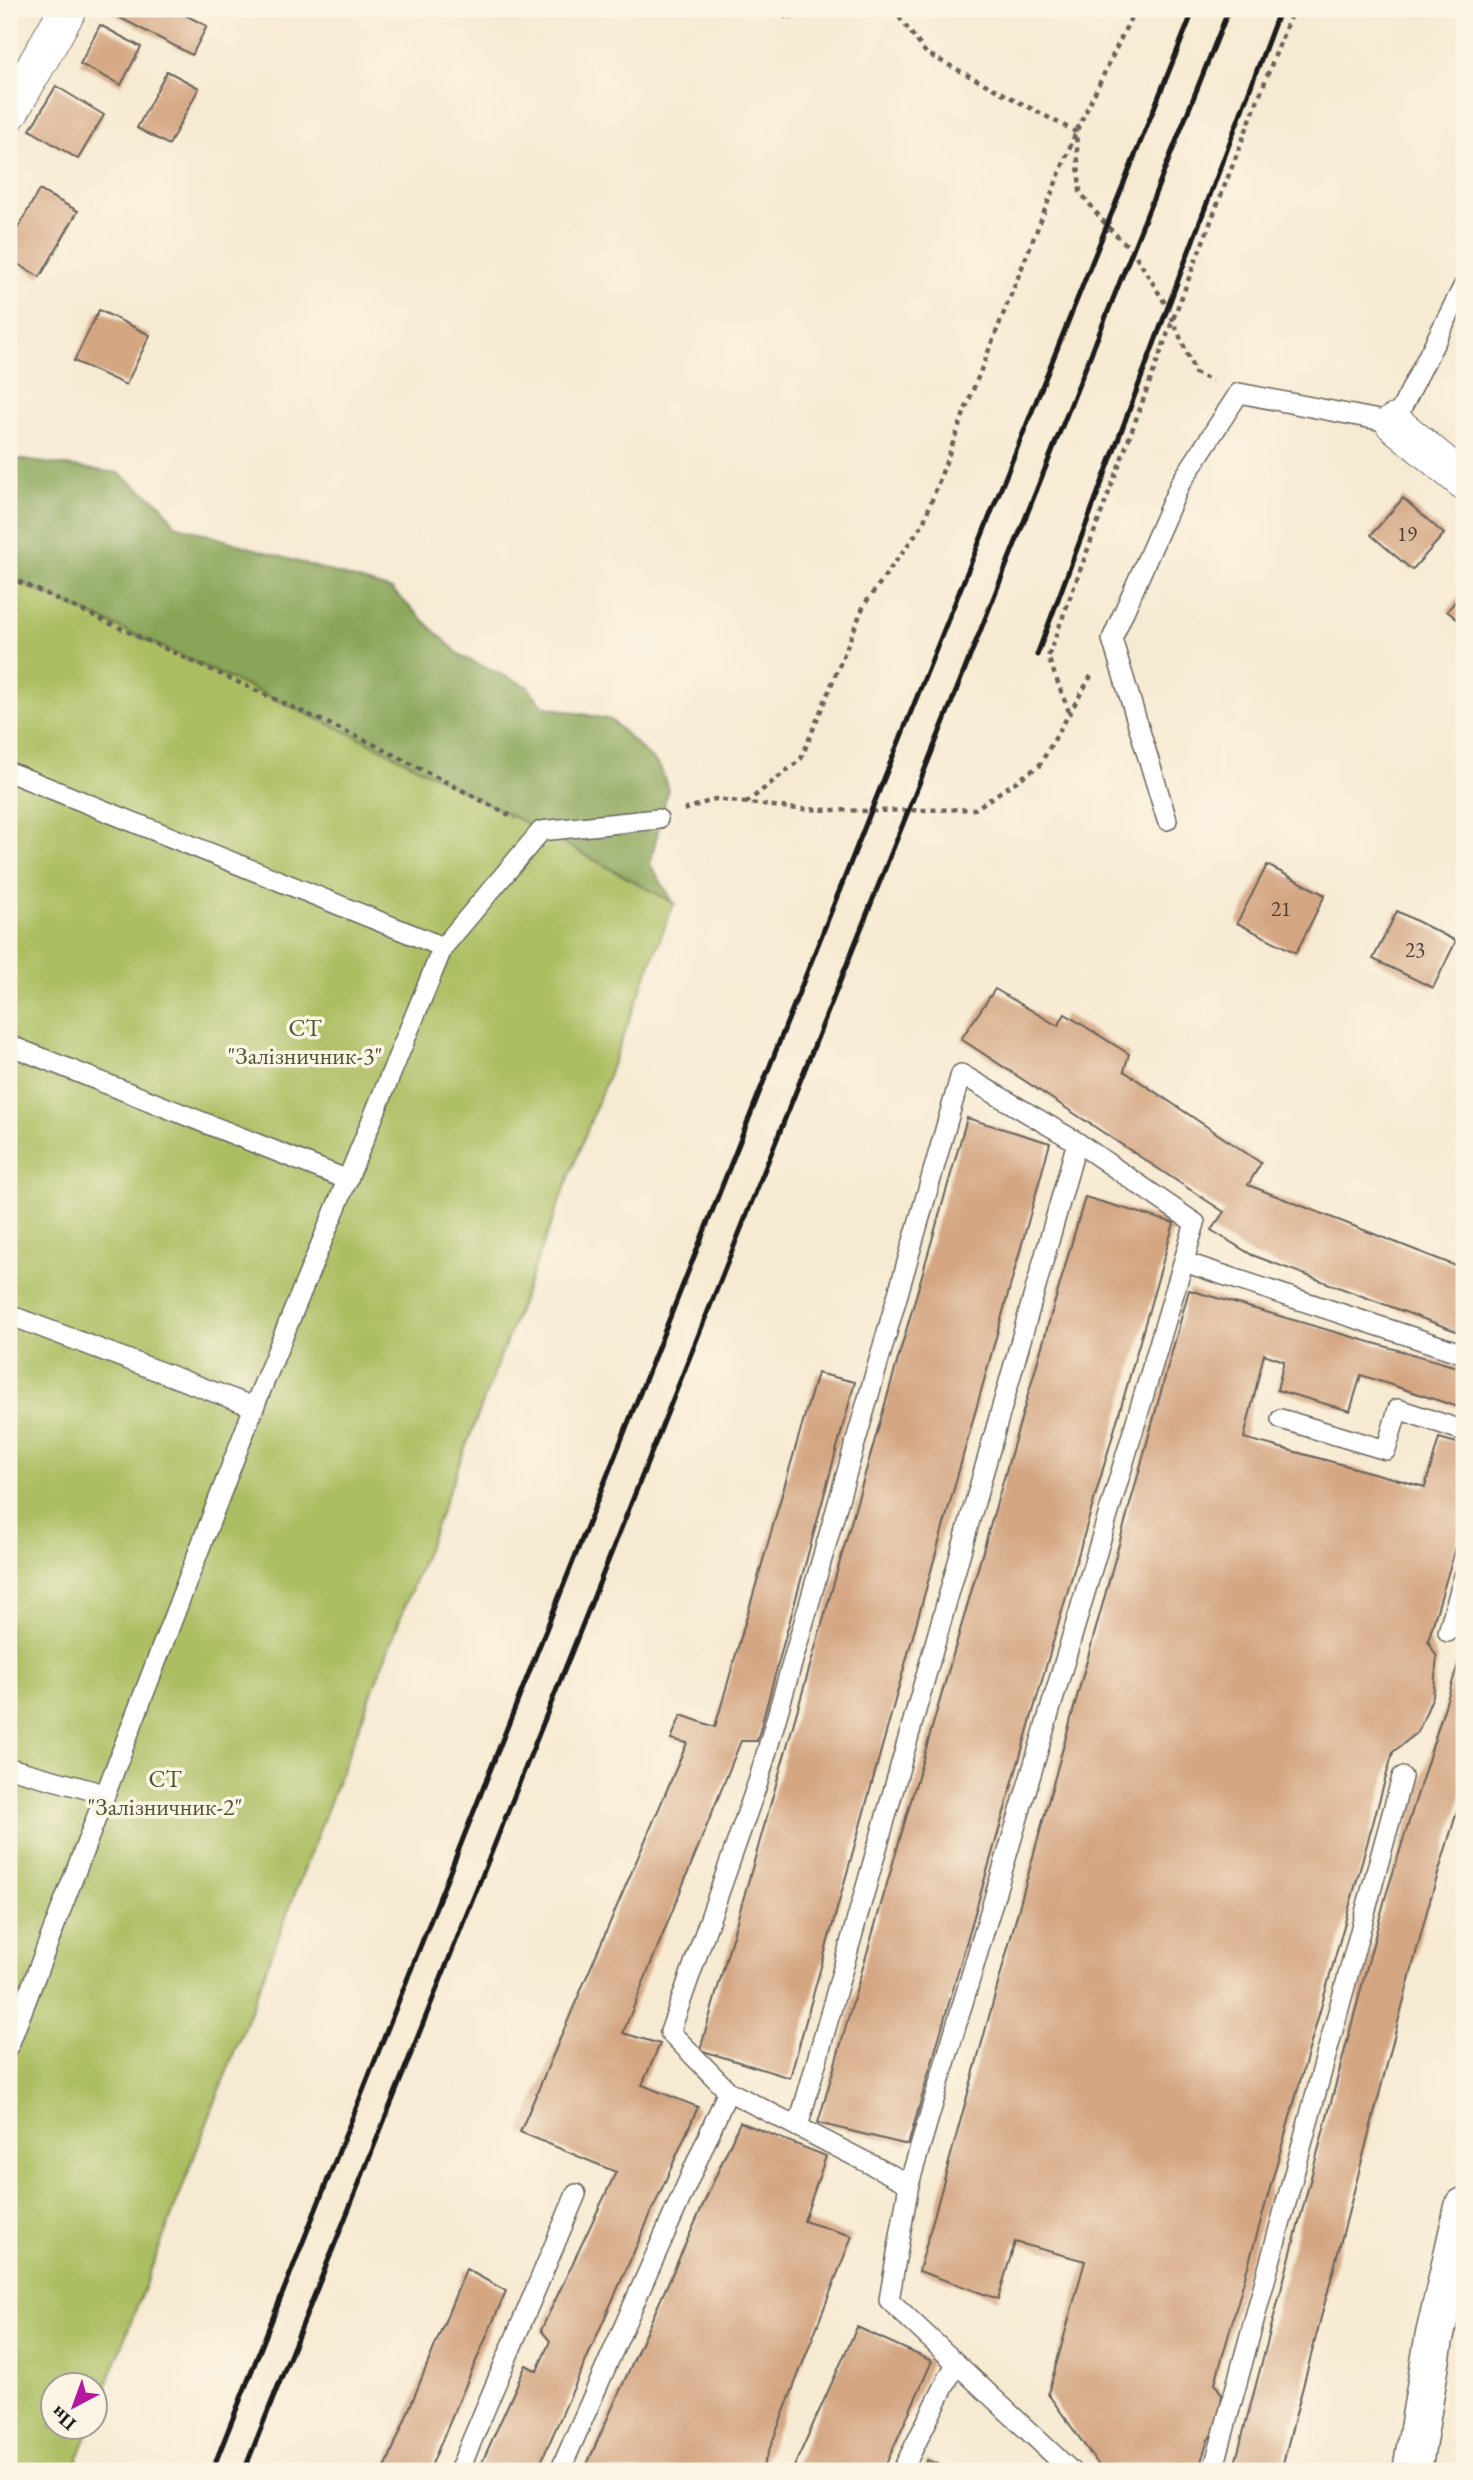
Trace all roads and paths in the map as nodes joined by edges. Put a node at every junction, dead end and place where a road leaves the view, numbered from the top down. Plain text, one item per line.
1 (68, 9) edge
2 (893, 9) edge
3 (1135, 9) edge
4 (1293, 9) edge
5 (9, 113) edge
6 (1076, 132) junction
7 (1464, 285) edge
8 (1172, 322) junction
9 (1239, 393) junction
10 (1394, 423) junction
11 (1464, 481) edge
12 (9, 577) edge
13 (1112, 639) junction
14 (1069, 712) junction
15 (9, 772) edge
16 (746, 803) junction
17 (658, 819) joint
18 (1167, 820) dead end
19 (541, 831) junction
20 (443, 947) junction
21 (9, 1045) edge
22 (1077, 1142) junction
23 (348, 1180) junction
24 (1184, 1262) junction
25 (9, 1315) edge
26 (1464, 1354) edge
27 (254, 1407) junction
28 (1281, 1419) dead end
29 (1464, 1431) edge
30 (1464, 1576) edge
31 (1448, 1632) dead end
32 (9, 1769) edge
33 (1402, 1777) dead end
34 (105, 1794) junction
35 (9, 2045) edge
36 (728, 2091) junction
37 (798, 2127) junction
38 (909, 2184) junction
39 (576, 2194) dead end
40 (1464, 2207) edge
41 (1464, 2298) edge
42 (1434, 2339) junction
43 (956, 2363) junction
44 (459, 2471) edge
45 (560, 2471) edge
46 (902, 2471) edge
47 (1071, 2471) edge
48 (1213, 2471) edge
49 (1412, 2471) edge

1 - 5 street
2 - 6 path
3 - 6 path
4 - 8 path
6 - 8 path
6 - 16 path
7 - 10 lane
8 - 9 path
8 - 14 path
9 - 10 lane
9 - 13 lane
10 - 11 street
12 - 19 path
13 - 14 path
13 - 18 lane
14 - 16 path
15 - 20 lane
16 - 17 path
17 - 19 lane
19 - 20 lane
20 - 23 lane
21 - 23 lane
22 - 24 lane
22 - 36 lane
22 - 37 lane
23 - 27 lane
24 - 26 lane
24 - 38 lane
25 - 27 lane
27 - 34 lane
28 - 29 lane
30 - 31 lane
32 - 34 lane
33 - 48 lane
34 - 35 lane
36 - 37 lane
36 - 45 lane
37 - 38 lane
38 - 43 lane
39 - 44 lane
40 - 42 main road
41 - 42 main road
42 - 49 main road
43 - 46 lane
43 - 47 lane

